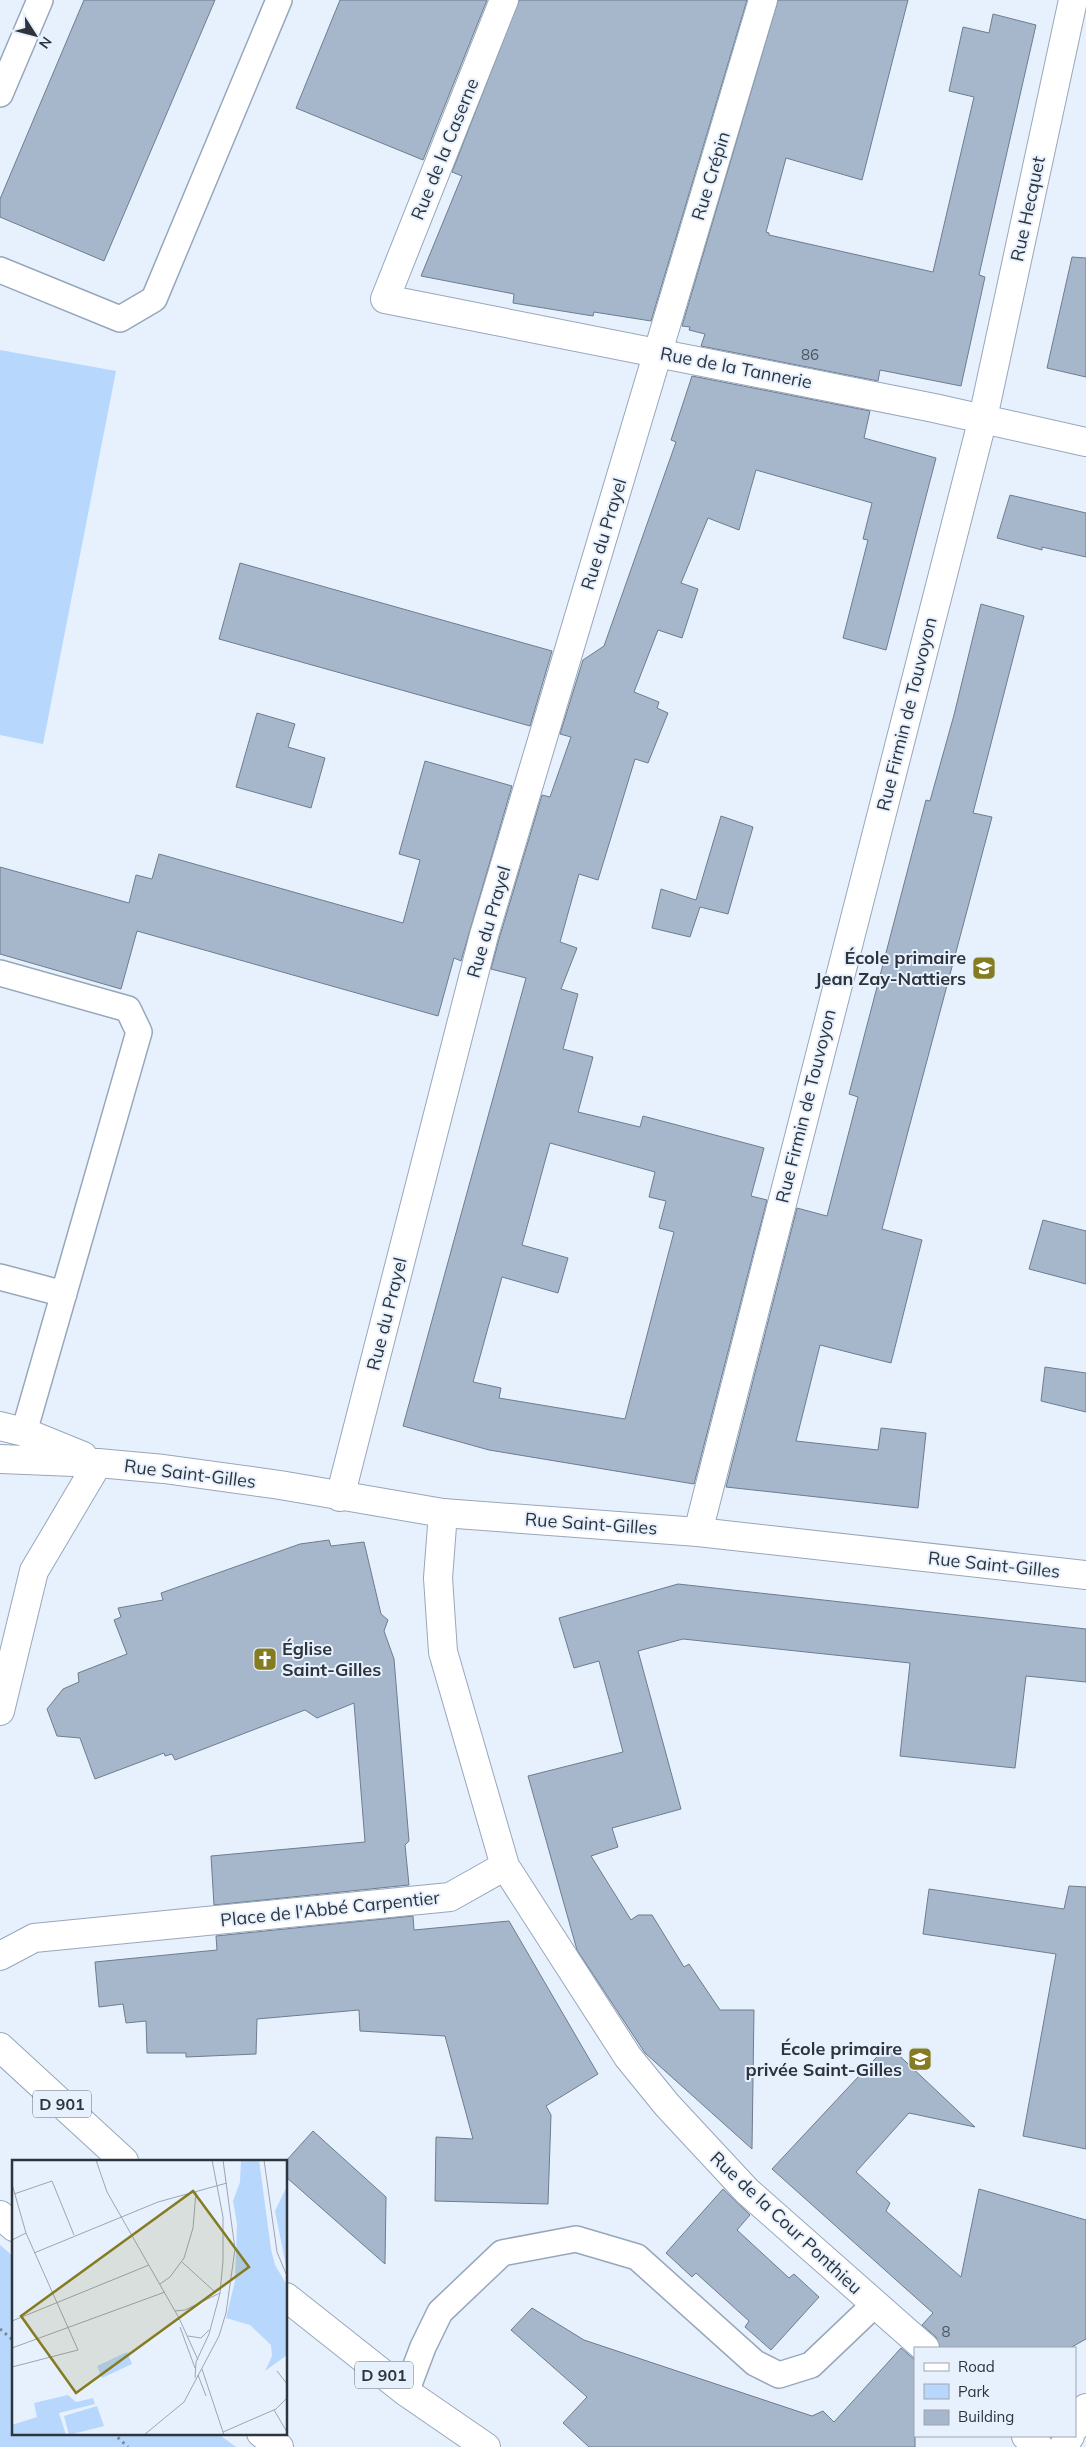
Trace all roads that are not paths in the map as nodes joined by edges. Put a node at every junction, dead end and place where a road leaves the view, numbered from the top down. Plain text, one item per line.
1 (40, 0) edge
2 (279, 0) edge
3 (504, 0) edge
4 (763, 0) edge
5 (1073, 0) edge
6 (0, 94) edge
7 (0, 270) edge
8 (385, 299) joint
9 (658, 352) junction
10 (983, 418) junction
11 (1086, 442) edge
12 (0, 973) edge
13 (0, 1277) edge
14 (64, 1294) junction
15 (12, 1429) edge
16 (0, 1459) edge
17 (98, 1463) junction
18 (340, 1497) junction
19 (443, 1513) junction
20 (698, 1532) junction
21 (1086, 1575) edge
22 (0, 1711) edge
23 (505, 1866) junction
24 (0, 1956) edge
25 (0, 2047) edge
26 (123, 2160) edge
27 (0, 2215) edge
28 (12, 2225) edge
29 (288, 2299) edge
30 (874, 2305) junction
31 (924, 2347) edge
32 (406, 2392) junction
33 (1086, 2408) edge
34 (1076, 2425) edge
35 (262, 2434) edge
36 (1027, 2437) edge
37 (280, 2447) edge
38 (486, 2447) edge
39 (1039, 2447) edge

1 - 6 lane
2 - 7 lane
3 - 8 street, Rue de la Caserne
4 - 9 street, Rue Crépin
5 - 10 street, Rue Hecquet
8 - 9 street, Rue de la Tannerie
9 - 10 street, Rue de la Tannerie
9 - 18 street, Rue du Prayel
10 - 11 street, Rue de la Tannerie
10 - 20 street, Rue Firmin de Touvoyon
12 - 14 lane
13 - 14 lane
14 - 15 lane
15 - 17 street, Rue Saint-Gilles
16 - 17 street, Rue Saint-Gilles
17 - 18 street, Rue Saint-Gilles
17 - 22 street
18 - 19 street, Rue Saint-Gilles
19 - 20 street, Rue Saint-Gilles
19 - 23 street
20 - 21 street, Rue Saint-Gilles
23 - 24 street, Place de l'Abbé Carpentier
23 - 30 street, Rue de la Cour Ponthieu
25 - 26 street, D 901
27 - 28 street
29 - 32 street, D 901
30 - 31 street, Rue de la Cour Ponthieu
30 - 32 lane
32 - 38 street, D 901
33 - 34 street
35 - 37 street
36 - 39 street

